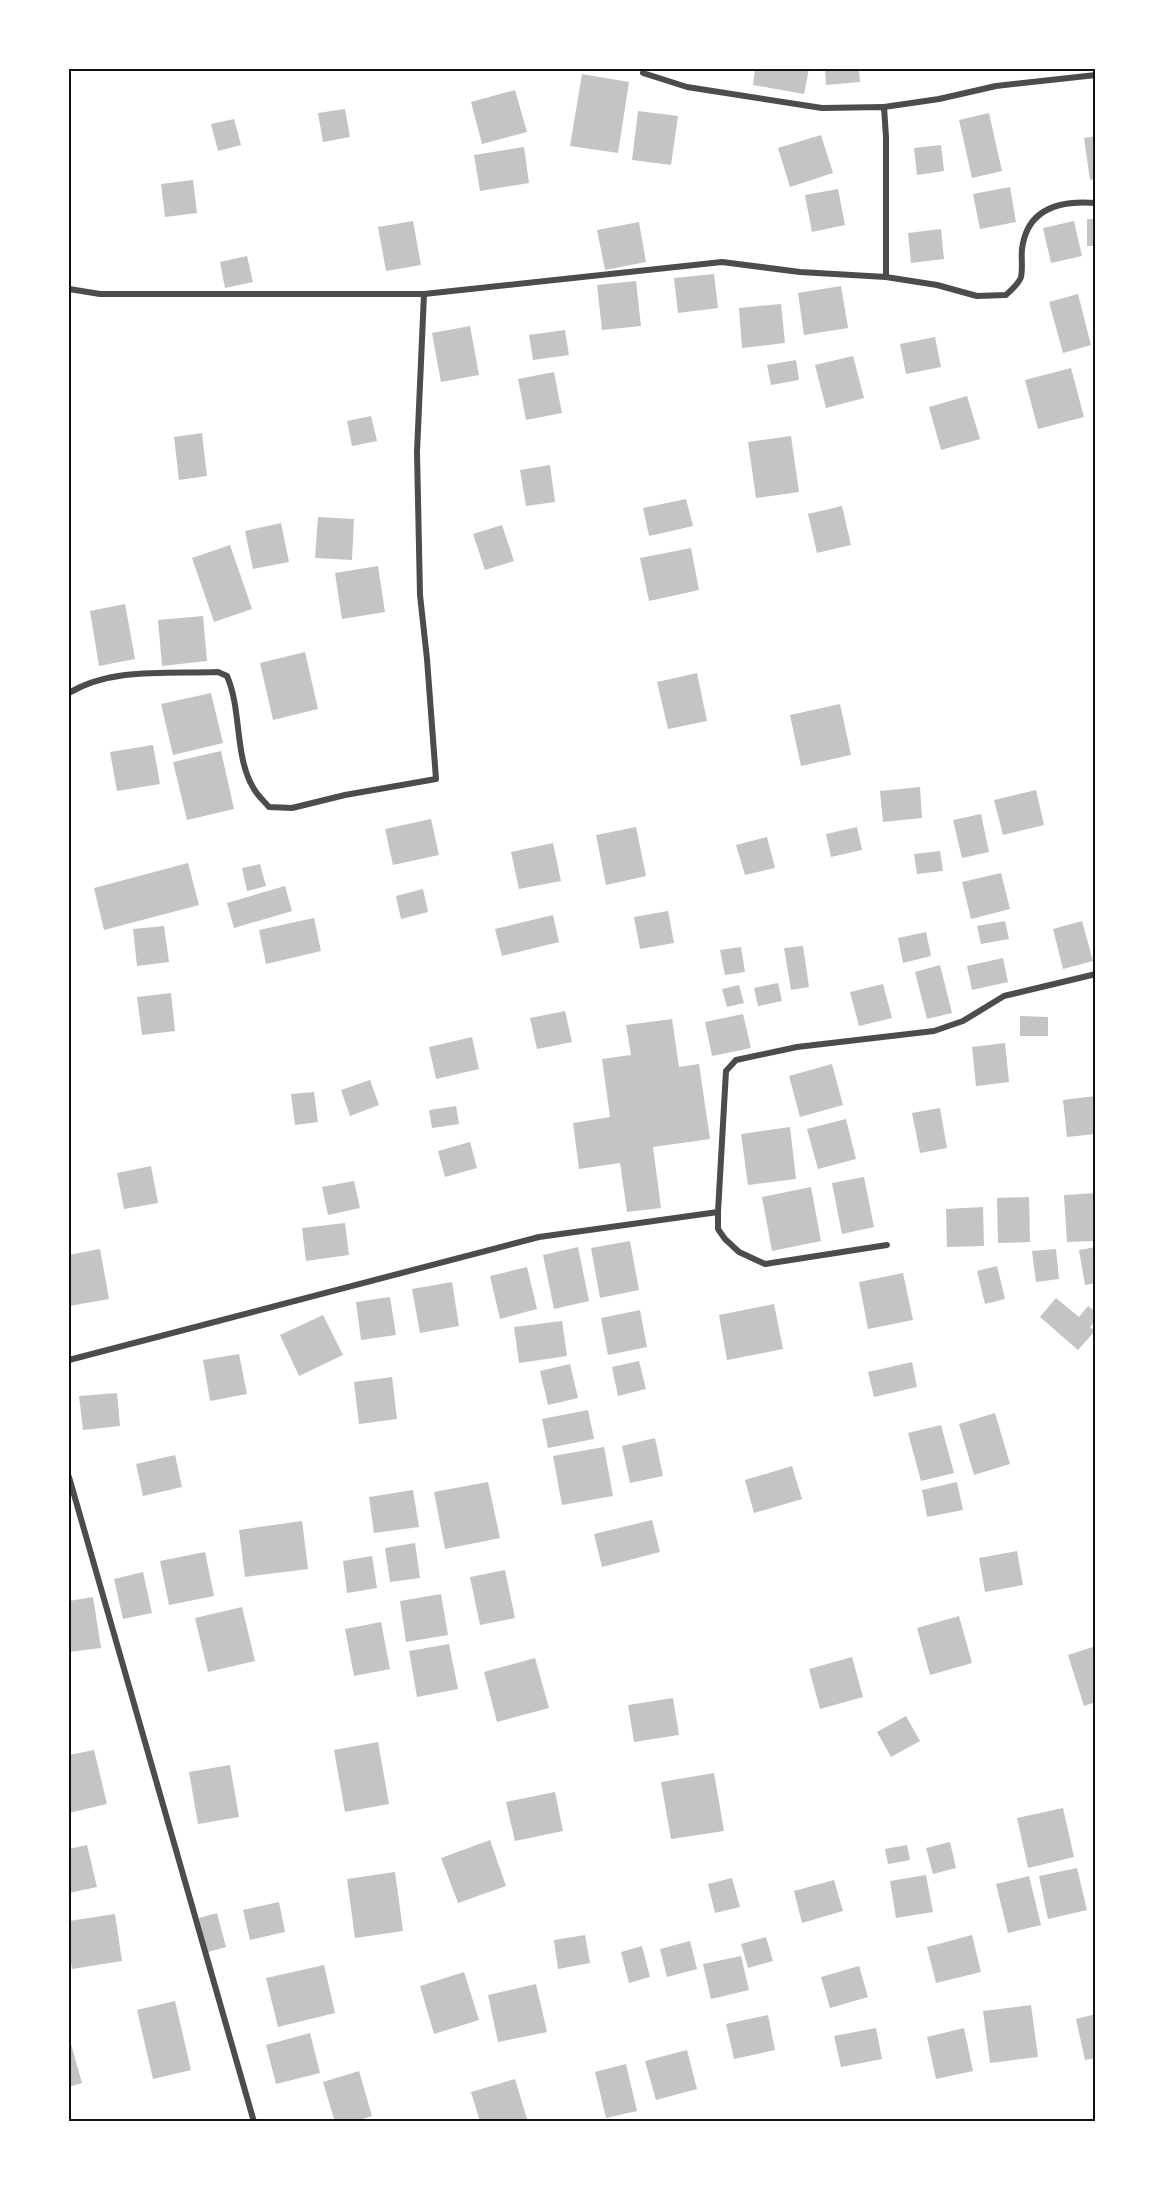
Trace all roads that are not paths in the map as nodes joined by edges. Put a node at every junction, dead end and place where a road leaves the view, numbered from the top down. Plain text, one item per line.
1 (644, 69) edge
2 (1096, 75) edge
3 (884, 106) junction
4 (1096, 203) edge
5 (886, 277) junction
6 (69, 289) edge
7 (424, 294) junction
8 (69, 693) edge
9 (1096, 974) edge
10 (718, 1212) junction
11 (887, 1245) dead end
12 (69, 1360) edge
13 (69, 1477) edge
14 (254, 2122) edge

1 - 3 street
2 - 3 street
3 - 5 street
4 - 5 street
5 - 7 street
6 - 7 street
7 - 8 street
9 - 10 street
10 - 11 street
10 - 12 street
13 - 14 street

